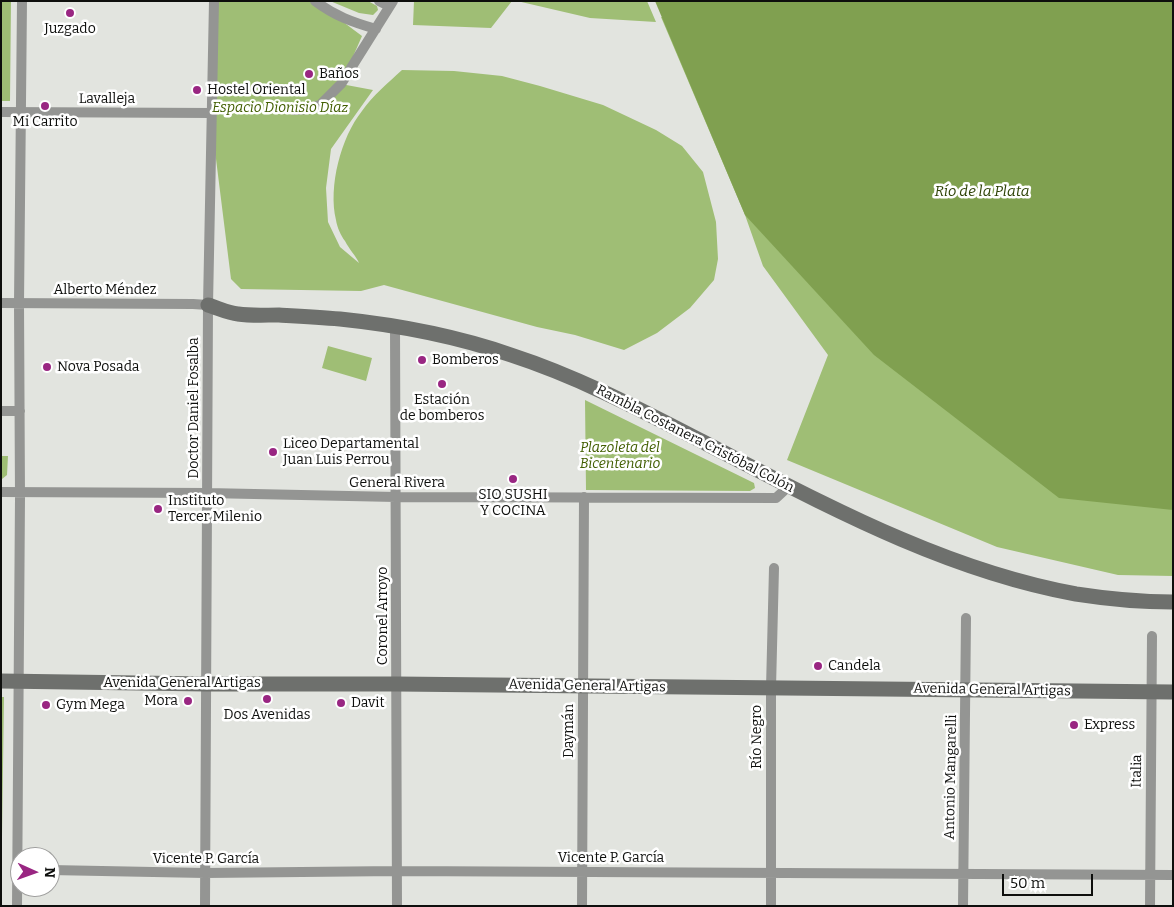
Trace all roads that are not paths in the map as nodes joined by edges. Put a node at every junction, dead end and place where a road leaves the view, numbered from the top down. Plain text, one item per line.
1 (22, 1) edge
2 (214, 1) edge
3 (315, 1) edge
4 (379, 1) edge
5 (391, 4) edge
6 (376, 29) junction
7 (294, 110) dead end
8 (1, 112) edge
9 (22, 113) junction
10 (212, 113) junction
11 (1, 303) edge
12 (20, 303) junction
13 (208, 305) junction
14 (395, 326) junction
15 (1, 412) edge
16 (20, 412) junction
17 (789, 486) junction
18 (1, 492) edge
19 (20, 492) junction
20 (207, 493) junction
21 (396, 497) junction
22 (584, 497) junction
23 (774, 568) dead end
24 (1173, 602) edge
25 (966, 618) dead end
26 (1152, 636) dead end
27 (1, 681) edge
28 (18, 682) junction
29 (206, 684) junction
30 (397, 684) junction
31 (584, 686) junction
32 (771, 688) junction
33 (966, 689) junction
34 (1151, 692) junction
35 (1173, 692) edge
36 (18, 847) edge
37 (60, 870) edge
38 (398, 871) junction
39 (582, 872) junction
40 (205, 873) junction
41 (770, 873) junction
42 (964, 874) junction
43 (1149, 875) junction
44 (1173, 875) edge
45 (205, 906) edge
46 (398, 906) edge
47 (582, 906) edge
48 (771, 906) edge
49 (963, 906) edge
50 (1150, 906) edge

1 - 9 street
2 - 10 street, Doctor Daniel Fosalba
3 - 6 street
4 - 5 street
5 - 6 street
6 - 7 street
8 - 9 street, Lavalleja
9 - 10 street, Lavalleja
9 - 12 street
10 - 13 street, Doctor Daniel Fosalba
11 - 12 street, Alberto Méndez
12 - 13 street, Alberto Méndez
12 - 16 street
13 - 14 street, Rambla Costanera Cristóbal Colón
13 - 20 street, Doctor Daniel Fosalba
14 - 17 street, Rambla Costanera Cristóbal Colón
14 - 21 street, Coronel Arroyo
15 - 16 street
16 - 19 street
17 - 22 street, General Rivera
17 - 24 street, Rambla Costanera Cristóbal Colón
18 - 19 street, General Rivera
19 - 20 street, General Rivera
19 - 28 street
20 - 21 street, General Rivera
20 - 29 street, Doctor Daniel Fosalba
21 - 22 street, General Rivera
21 - 30 street, Coronel Arroyo
22 - 31 street, Daymán
23 - 32 street, Río Negro
25 - 33 street, Antonio Mangarelli
26 - 34 street, Italia
27 - 28 street, Avenida General Artigas
28 - 29 street, Avenida General Artigas
28 - 36 street
29 - 30 street, Avenida General Artigas
29 - 40 street, Doctor Daniel Fosalba
30 - 31 street, Avenida General Artigas
30 - 38 street, Coronel Arroyo
31 - 32 street, Avenida General Artigas
31 - 39 street, Daymán
32 - 33 street, Avenida General Artigas
32 - 41 street, Río Negro
33 - 34 street, Avenida General Artigas
33 - 42 street, Antonio Mangarelli
34 - 35 street, Avenida General Artigas
34 - 43 street, Italia
37 - 40 street, Vicente P. García
38 - 39 street, Vicente P. García
38 - 40 street, Vicente P. García
38 - 46 street, Coronel Arroyo
39 - 41 street, Vicente P. García
39 - 47 street, Daymán
40 - 45 street, Doctor Daniel Fosalba
41 - 42 street, Vicente P. García
41 - 48 street, Río Negro
42 - 43 street, Vicente P. García
42 - 49 street, Antonio Mangarelli
43 - 44 street, Vicente P. García
43 - 50 street, Italia

